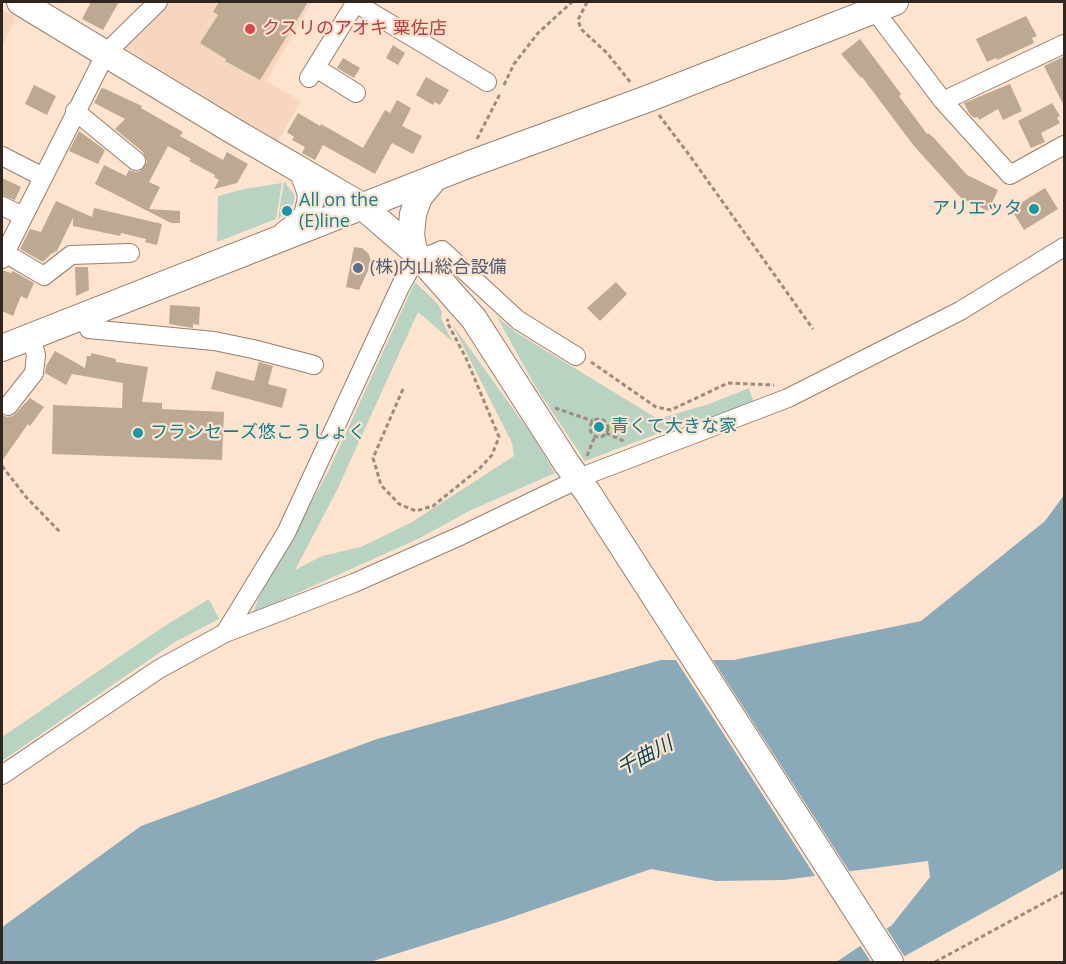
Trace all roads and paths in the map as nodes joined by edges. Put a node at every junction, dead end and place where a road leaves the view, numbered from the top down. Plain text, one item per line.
1 (20, 2) edge
2 (158, 2) edge
3 (355, 2) edge
4 (572, 2) edge
5 (587, 2) edge
6 (879, 4) edge
7 (1065, 44) edge
8 (106, 53) junction
9 (487, 82) dead end
10 (356, 93) dead end
11 (647, 99) junction
12 (943, 101) junction
13 (75, 111) junction
14 (1065, 145) edge
15 (2, 156) edge
16 (136, 161) dead end
17 (470, 164) junction
18 (303, 172) junction
19 (43, 177) junction
20 (434, 179) junction
21 (2, 206) edge
22 (362, 206) junction
23 (23, 216) junction
24 (281, 238) junction
25 (1065, 247) edge
26 (130, 253) dead end
27 (426, 254) junction
28 (3, 256) edge
29 (459, 302) junction
30 (83, 316) junction
31 (813, 329) dead end
32 (31, 337) junction
33 (2, 348) edge
34 (576, 356) joint
35 (314, 365) dead end
36 (403, 389) dead end
37 (802, 391) junction
38 (552, 403) dead end
39 (8, 406) dead end
40 (593, 421) junction
41 (606, 433) junction
42 (595, 436) junction
43 (626, 442) dead end
44 (2, 466) edge
45 (585, 476) junction
46 (60, 532) dead end
47 (225, 633) junction
48 (2, 775) edge
49 (1065, 892) edge
50 (890, 963) edge
51 (935, 963) edge

1 - 8 street
2 - 8 street
3 - 9 street
3 - 10 street
4 - 17 path
5 - 11 path
6 - 11 street
6 - 12 street
7 - 12 street
8 - 13 street
8 - 18 street
11 - 17 street
11 - 31 path
12 - 14 street
13 - 16 street
13 - 19 street
15 - 19 street
17 - 20 street
18 - 22 street
18 - 24 street
19 - 23 street
20 - 22 street
20 - 27 street
21 - 23 street
22 - 24 street
22 - 27 street
23 - 28 street
24 - 30 street
25 - 37 street
26 - 28 street
27 - 29 street
27 - 34 street
27 - 47 street
29 - 36 path
29 - 45 street
30 - 32 street
30 - 35 street
32 - 33 street
32 - 39 street
34 - 37 path
37 - 45 street
38 - 40 path
40 - 41 path
40 - 42 path
41 - 42 path
41 - 43 path
42 - 45 path
44 - 46 path
45 - 47 street
45 - 50 street
47 - 48 street
49 - 51 path

